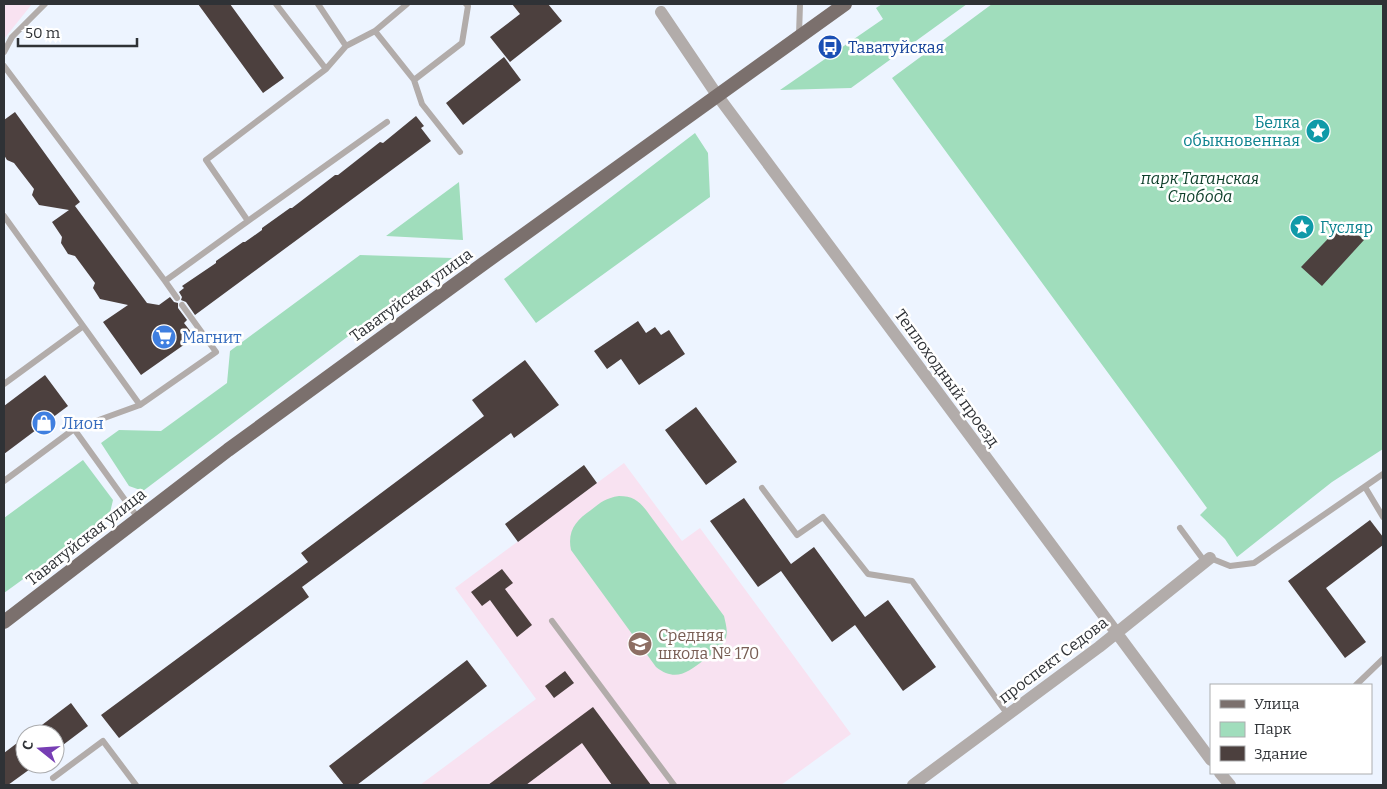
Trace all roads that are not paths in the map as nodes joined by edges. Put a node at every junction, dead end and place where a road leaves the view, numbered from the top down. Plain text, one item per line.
1 (46, 4) edge
2 (276, 4) edge
3 (318, 4) edge
4 (407, 4) edge
5 (466, 4) edge
6 (800, 4) edge
7 (845, 4) edge
8 (661, 12) dead end
9 (376, 31) junction
10 (799, 38) junction
11 (346, 46) junction
12 (4, 52) edge
13 (4, 66) edge
14 (326, 70) junction
15 (414, 80) junction
16 (717, 95) junction
17 (388, 122) dead end
18 (460, 152) dead end
19 (4, 216) edge
20 (248, 220) junction
21 (164, 282) junction
22 (177, 298) dead end
23 (182, 305) dead end
24 (82, 327) junction
25 (4, 384) edge
26 (140, 406) junction
27 (74, 429) junction
28 (1383, 474) edge
29 (4, 481) edge
30 (1364, 487) junction
31 (762, 488) dead end
32 (1383, 517) edge
33 (138, 518) junction
34 (1180, 528) dead end
35 (1207, 560) junction
36 (552, 620) dead end
37 (4, 622) edge
38 (1116, 633) junction
39 (1383, 659) edge
40 (1357, 684) edge
41 (1008, 715) junction
42 (1210, 759) edge
43 (1221, 774) edge
44 (53, 778) dead end
45 (136, 785) edge
46 (674, 785) edge
47 (914, 785) edge
48 (1230, 785) edge

1 - 12 lane
2 - 14 lane
3 - 11 lane
4 - 9 lane
5 - 15 lane
6 - 10 lane
7 - 10 main road, Таватуйская улица
8 - 16 street, Теплоходный проезд
9 - 11 lane
9 - 15 lane
10 - 16 main road, Таватуйская улица
11 - 14 lane
13 - 21 lane
14 - 20 lane
15 - 18 lane
16 - 33 main road, Таватуйская улица
16 - 38 street, Теплоходный проезд
17 - 20 lane
19 - 24 lane
20 - 21 lane
21 - 22 lane
23 - 26 lane
24 - 25 lane
24 - 26 lane
26 - 27 lane
27 - 29 lane
27 - 33 lane
28 - 30 lane
30 - 32 lane
30 - 35 lane
31 - 41 lane
33 - 37 main road, Таватуйская улица
34 - 35 lane
35 - 38 street, проспект Седова
36 - 46 lane
38 - 41 street, проспект Седова
38 - 42 street, Теплоходный проезд
39 - 40 lane
41 - 47 street, проспект Седова
43 - 48 street
44 - 45 lane

